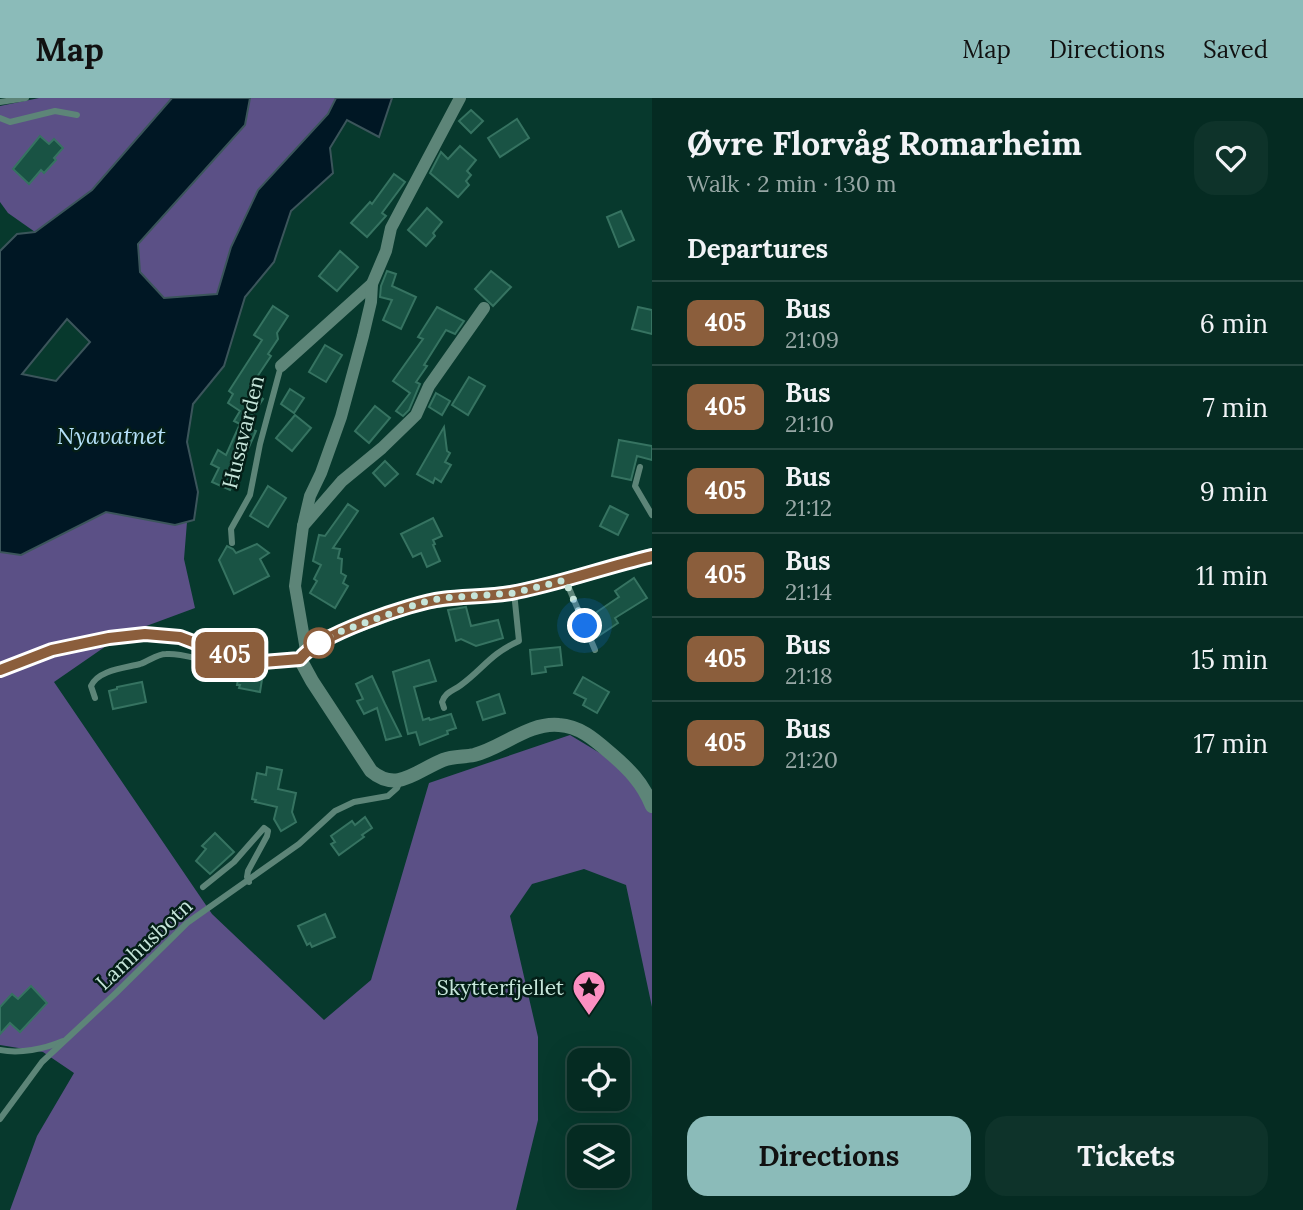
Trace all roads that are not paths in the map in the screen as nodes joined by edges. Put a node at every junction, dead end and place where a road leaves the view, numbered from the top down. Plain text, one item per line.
1 (26, 98) edge
2 (460, 98) edge
3 (0, 102) edge
4 (77, 115) dead end
5 (0, 118) edge
6 (372, 284) junction
7 (484, 308) dead end
8 (281, 366) joint
9 (640, 467) dead end
10 (652, 515) edge
11 (303, 526) junction
12 (232, 543) dead end
13 (652, 555) edge
14 (565, 580) junction
15 (514, 593) junction
16 (595, 650) dead end
17 (303, 654) junction
18 (239, 657) junction
19 (0, 670) edge
20 (95, 698) dead end
21 (444, 708) dead end
22 (400, 781) junction
23 (652, 806) edge
24 (249, 882) junction
25 (203, 887) dead end
26 (68, 1039) junction
27 (0, 1050) edge
28 (0, 1119) edge

1 - 3 lane
2 - 6 street, Husavarden
4 - 5 lane
6 - 8 street, Husavarden
6 - 11 street, Husavarden
7 - 11 street
8 - 12 lane, Husavarden
9 - 10 lane
11 - 17 street, Husavarden
13 - 14 street
14 - 15 street
14 - 16 lane
15 - 17 street
15 - 21 lane
17 - 18 street
17 - 22 street
18 - 19 street
18 - 20 lane
22 - 23 street
22 - 24 lane, Lamhusbotn
24 - 25 lane, Lamhusbotn
24 - 26 lane, Lamhusbotn
26 - 27 lane, Lamhusbotn
26 - 28 lane, Lamhusbotn

